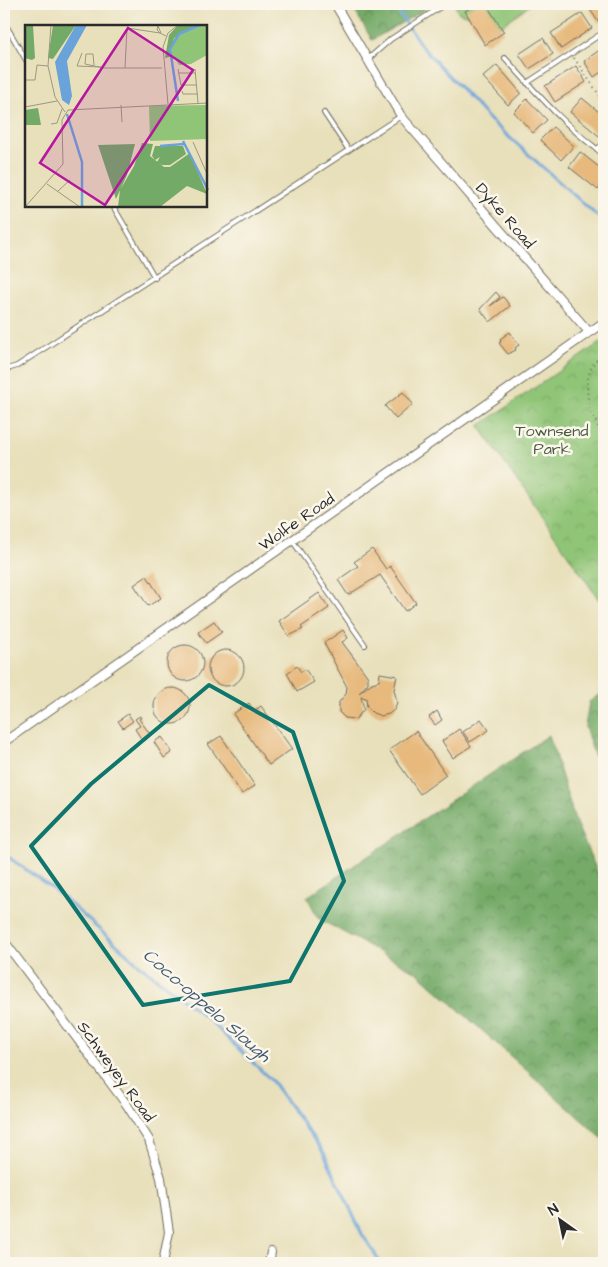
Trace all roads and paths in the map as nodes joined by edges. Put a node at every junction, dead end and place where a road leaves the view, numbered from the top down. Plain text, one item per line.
1 (335, 4) edge
2 (445, 4) edge
3 (4, 22) edge
4 (604, 32) edge
5 (571, 54) junction
6 (25, 58) edge
7 (505, 58) dead end
8 (367, 60) junction
9 (528, 83) junction
10 (604, 94) edge
11 (601, 97) junction
12 (604, 102) edge
13 (324, 113) dead end
14 (401, 116) junction
15 (604, 144) edge
16 (348, 149) junction
17 (597, 149) junction
18 (604, 156) edge
19 (114, 208) edge
20 (156, 278) junction
21 (604, 322) edge
22 (589, 332) junction
23 (604, 353) edge
24 (4, 370) edge
25 (604, 436) edge
26 (292, 540) junction
27 (365, 645) dead end
28 (4, 742) edge
29 (4, 941) edge
30 (271, 1252) dead end
31 (163, 1263) edge
32 (268, 1263) edge

1 - 8 street, Dyke Road
2 - 8 lane
3 - 6 lane
4 - 5 lane
5 - 9 lane
5 - 11 path
7 - 9 lane
8 - 14 street, Dyke Road
9 - 17 lane
10 - 11 path
11 - 12 path
13 - 16 lane
14 - 16 lane
14 - 22 street, Dyke Road
15 - 17 lane
16 - 20 lane
17 - 18 lane
19 - 20 lane
20 - 24 lane
21 - 22 street, Wolfe Road
22 - 26 street, Wolfe Road
23 - 25 path
26 - 27 lane
26 - 28 street, Wolfe Road
29 - 31 street, Schweyey Road
30 - 32 street

